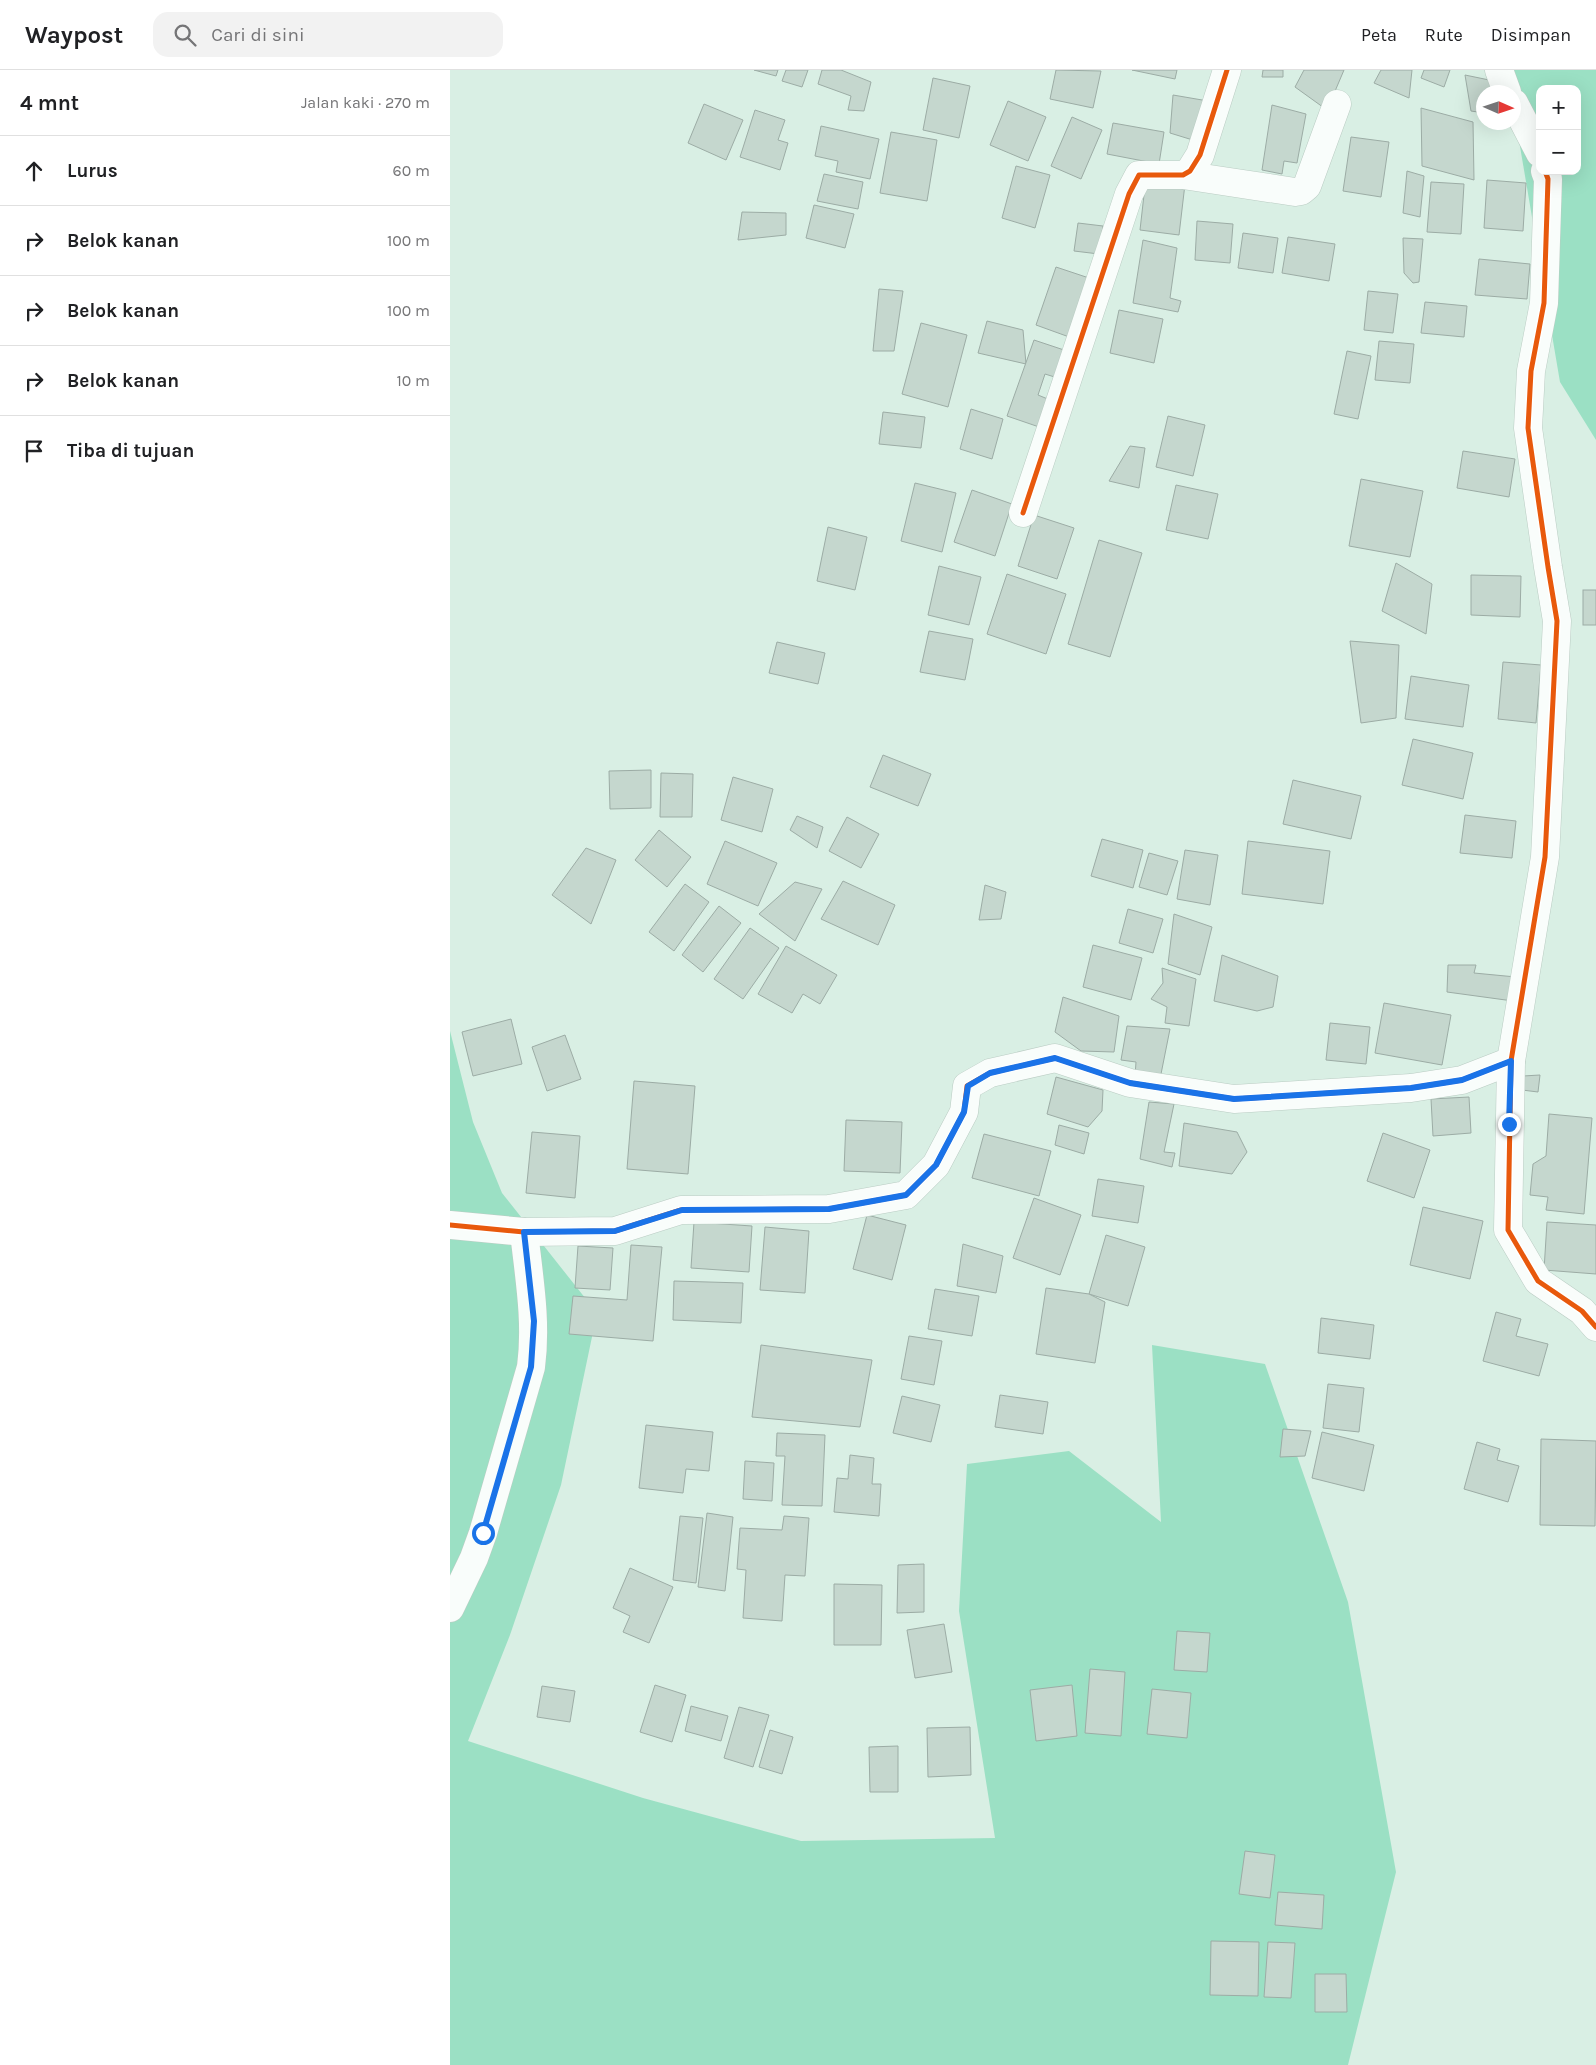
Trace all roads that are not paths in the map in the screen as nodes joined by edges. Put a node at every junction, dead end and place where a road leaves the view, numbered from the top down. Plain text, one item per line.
1 (1227, 70) edge
2 (1499, 70) edge
3 (1505, 85) edge
4 (1337, 104) dead end
5 (1521, 116) edge
6 (1536, 145) edge
7 (1183, 175) junction
8 (1546, 175) edge
9 (1023, 513) dead end
10 (1511, 1061) junction
11 (450, 1225) edge
12 (524, 1232) junction
13 (1596, 1328) edge
14 (450, 1608) edge

1 - 7 street
2 - 3 street
4 - 7 street
5 - 6 street
7 - 9 street
8 - 10 street
10 - 12 street
10 - 13 street
11 - 12 street
12 - 14 street

